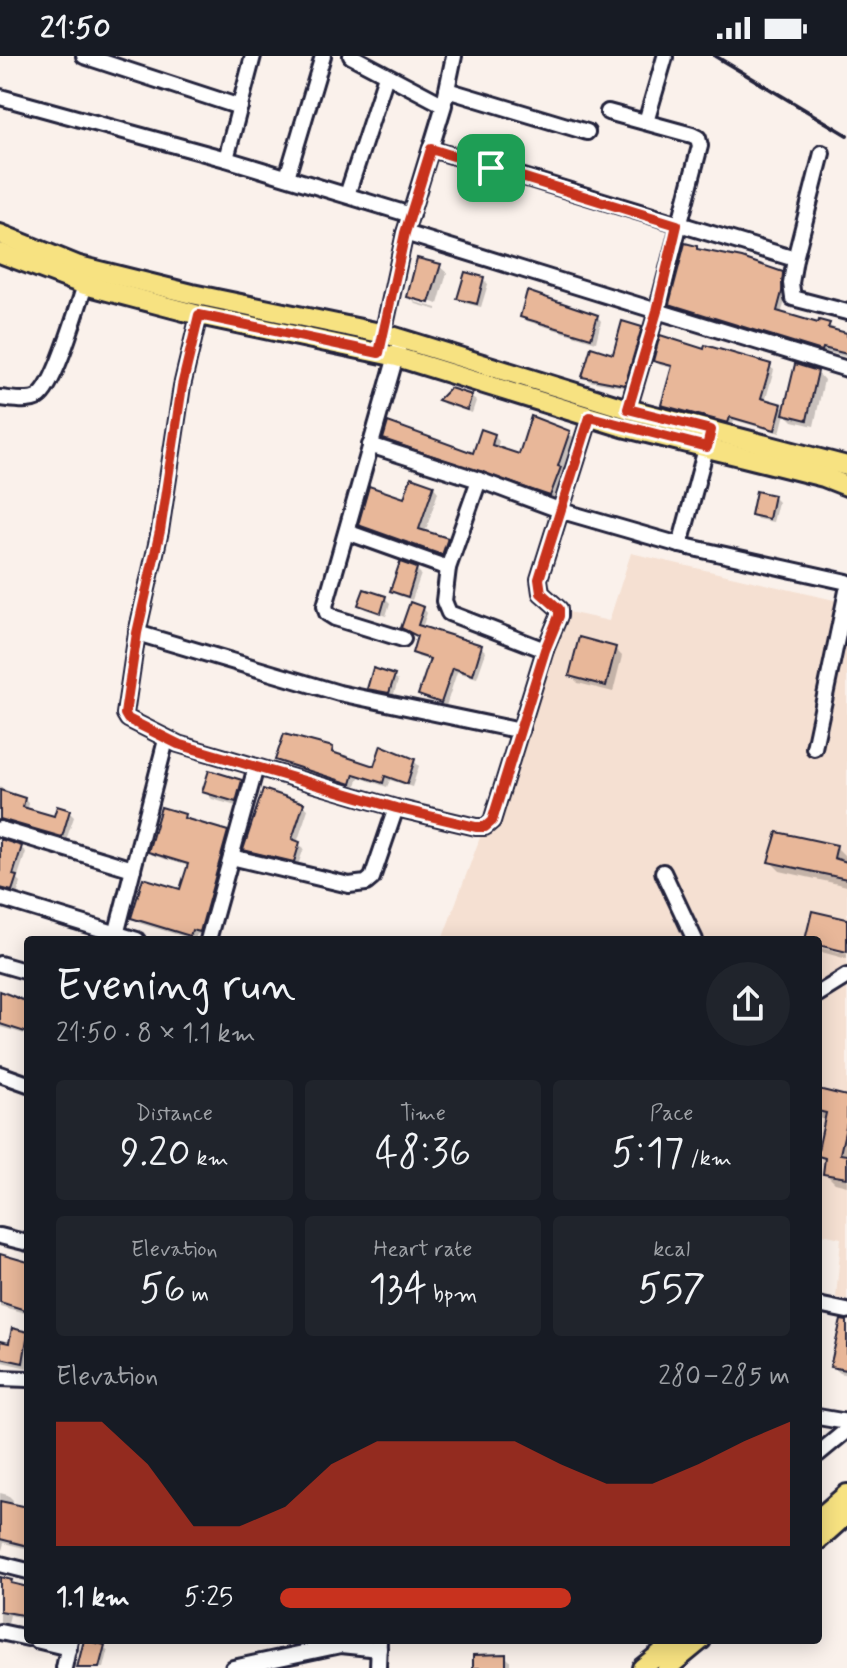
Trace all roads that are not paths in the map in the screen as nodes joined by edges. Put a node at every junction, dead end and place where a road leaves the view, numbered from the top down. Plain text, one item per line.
1 (84, 56) edge
2 (253, 56) edge
3 (323, 56) edge
4 (351, 56) edge
5 (454, 56) edge
6 (665, 57) edge
7 (386, 76) junction
8 (0, 97) edge
9 (445, 98) junction
10 (240, 107) junction
11 (608, 112) dead end
12 (646, 122) junction
13 (587, 132) dead end
14 (431, 149) junction
15 (822, 153) dead end
16 (226, 159) junction
17 (287, 177) junction
18 (347, 195) junction
19 (411, 215) junction
20 (677, 225) junction
21 (405, 233) junction
22 (0, 234) edge
23 (0, 253) edge
24 (795, 259) junction
25 (85, 285) junction
26 (657, 311) junction
27 (847, 312) edge
28 (199, 315) junction
29 (390, 346) junction
30 (847, 369) edge
31 (0, 398) edge
32 (628, 409) junction
33 (590, 417) junction
34 (709, 438) junction
35 (370, 445) junction
36 (847, 466) edge
37 (479, 480) junction
38 (847, 486) edge
39 (562, 511) junction
40 (347, 532) junction
41 (680, 545) junction
42 (448, 568) junction
43 (847, 582) edge
44 (847, 591) edge
45 (137, 633) junction
46 (403, 639) dead end
47 (545, 650) junction
48 (521, 731) junction
49 (166, 740) junction
50 (814, 748) dead end
51 (256, 767) junction
52 (396, 808) junction
53 (0, 829) edge
54 (231, 857) junction
55 (133, 869) junction
56 (663, 872) dead end
57 (0, 898) edge
58 (116, 935) junction
59 (120, 936) edge
60 (209, 936) edge
61 (693, 936) edge
62 (0, 964) edge
63 (24, 971) edge
64 (847, 976) edge
65 (822, 992) edge
66 (0, 1074) edge
67 (24, 1083) edge
68 (0, 1236) edge
69 (24, 1242) edge
70 (822, 1306) edge
71 (847, 1311) edge
72 (0, 1378) edge
73 (24, 1379) edge
74 (822, 1418) edge
75 (847, 1422) edge
76 (847, 1430) edge
77 (822, 1451) edge
78 (847, 1494) edge
79 (847, 1514) edge
80 (822, 1516) edge
81 (822, 1536) edge
82 (0, 1564) edge
83 (24, 1570) edge
84 (0, 1632) edge
85 (24, 1637) edge
86 (70, 1644) edge
87 (337, 1644) edge
88 (379, 1644) edge
89 (672, 1644) edge
90 (696, 1644) edge
91 (341, 1645) junction
92 (64, 1668) edge
93 (233, 1668) edge
94 (378, 1668) edge
95 (642, 1668) edge
96 (667, 1668) edge

1 - 10 street
2 - 10 street
3 - 17 street
4 - 7 street
5 - 9 street
6 - 12 street
7 - 9 street
7 - 18 street
8 - 16 street
9 - 13 street
9 - 14 street
10 - 16 street
11 - 12 street
12 - 20 street
14 - 19 street
14 - 20 street
15 - 24 street
16 - 17 street
17 - 18 street
18 - 19 street
19 - 21 street
20 - 24 street
20 - 26 street
21 - 26 street
21 - 29 street
22 - 29 main road
23 - 25 main road
24 - 27 street
25 - 28 main road
25 - 31 street
26 - 30 street
26 - 32 street
28 - 29 main road
28 - 45 street
29 - 32 main road
29 - 33 main road
29 - 35 street
32 - 34 main road
33 - 34 main road
33 - 39 street
34 - 36 main road
34 - 38 main road
34 - 41 street
35 - 37 street
35 - 40 street
37 - 39 street
37 - 42 street
39 - 41 street
39 - 47 street
40 - 42 street
40 - 46 street
41 - 43 street
42 - 47 street
44 - 50 street
45 - 48 street
45 - 49 street
47 - 48 street
48 - 52 street
49 - 51 street
49 - 55 street
51 - 52 street
51 - 54 street
52 - 54 street
53 - 55 street
54 - 60 street
55 - 58 street
56 - 61 street
57 - 58 street
58 - 59 street
62 - 63 street
64 - 65 street
66 - 67 street
68 - 69 street
70 - 71 street
72 - 73 street
74 - 75 street
76 - 77 street
78 - 80 main road
79 - 81 main road
82 - 83 street
84 - 85 street
86 - 92 street
87 - 91 street
88 - 91 street
88 - 94 street
89 - 95 main road
90 - 96 main road
91 - 93 street

